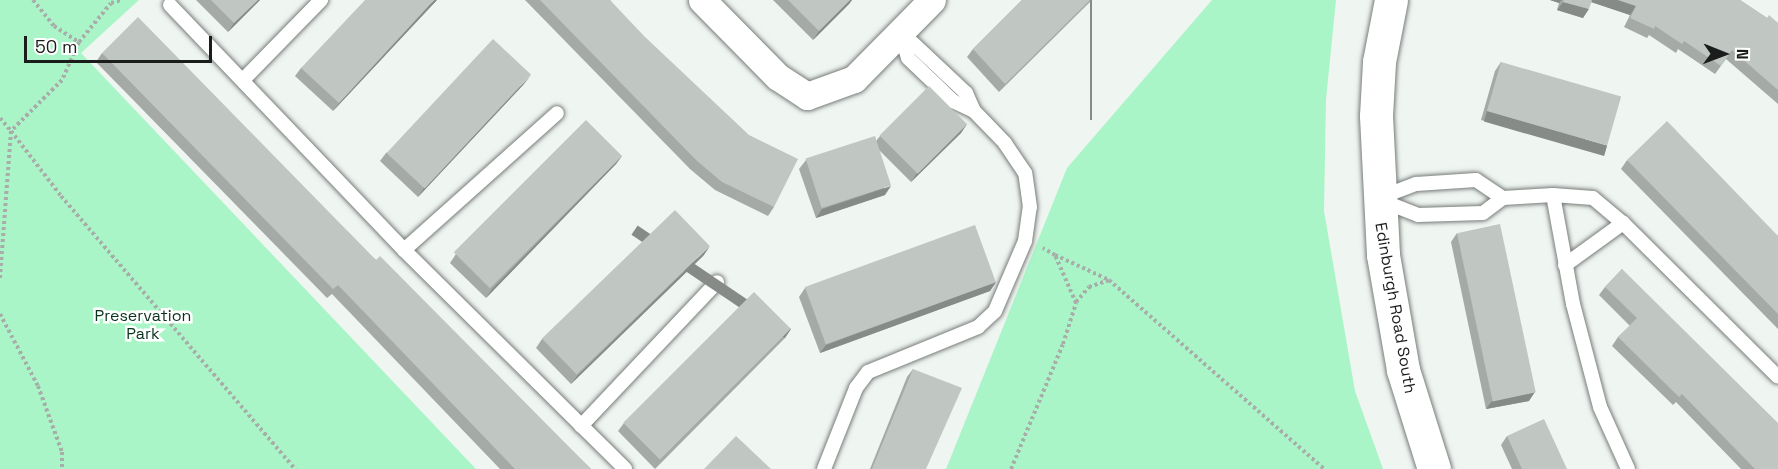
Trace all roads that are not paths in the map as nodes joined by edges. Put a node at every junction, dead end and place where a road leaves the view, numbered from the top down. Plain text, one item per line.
1 (321, 0) edge
2 (702, 0) edge
3 (932, 0) edge
4 (1391, 0) edge
5 (170, 5) dead end
6 (900, 31) junction
7 (243, 80) junction
8 (557, 113) dead end
9 (1553, 195) junction
10 (1503, 198) junction
11 (1378, 199) junction
12 (1623, 223) junction
13 (404, 250) junction
14 (1565, 266) junction
15 (717, 282) dead end
16 (1778, 378) edge
17 (581, 426) junction
18 (625, 469) edge
19 (824, 469) edge
20 (1434, 469) edge
21 (1628, 469) edge

1 - 7 lane
2 - 6 street
3 - 6 street
4 - 11 main road, Edinburgh Road South
5 - 7 lane
6 - 19 lane
7 - 13 lane
8 - 13 lane
9 - 10 lane
9 - 12 lane
9 - 14 lane
10 - 11 lane
10 - 11 lane
11 - 20 main road, Edinburgh Road South
12 - 14 lane
12 - 16 lane
13 - 17 lane
14 - 21 lane
15 - 17 lane
17 - 18 lane

